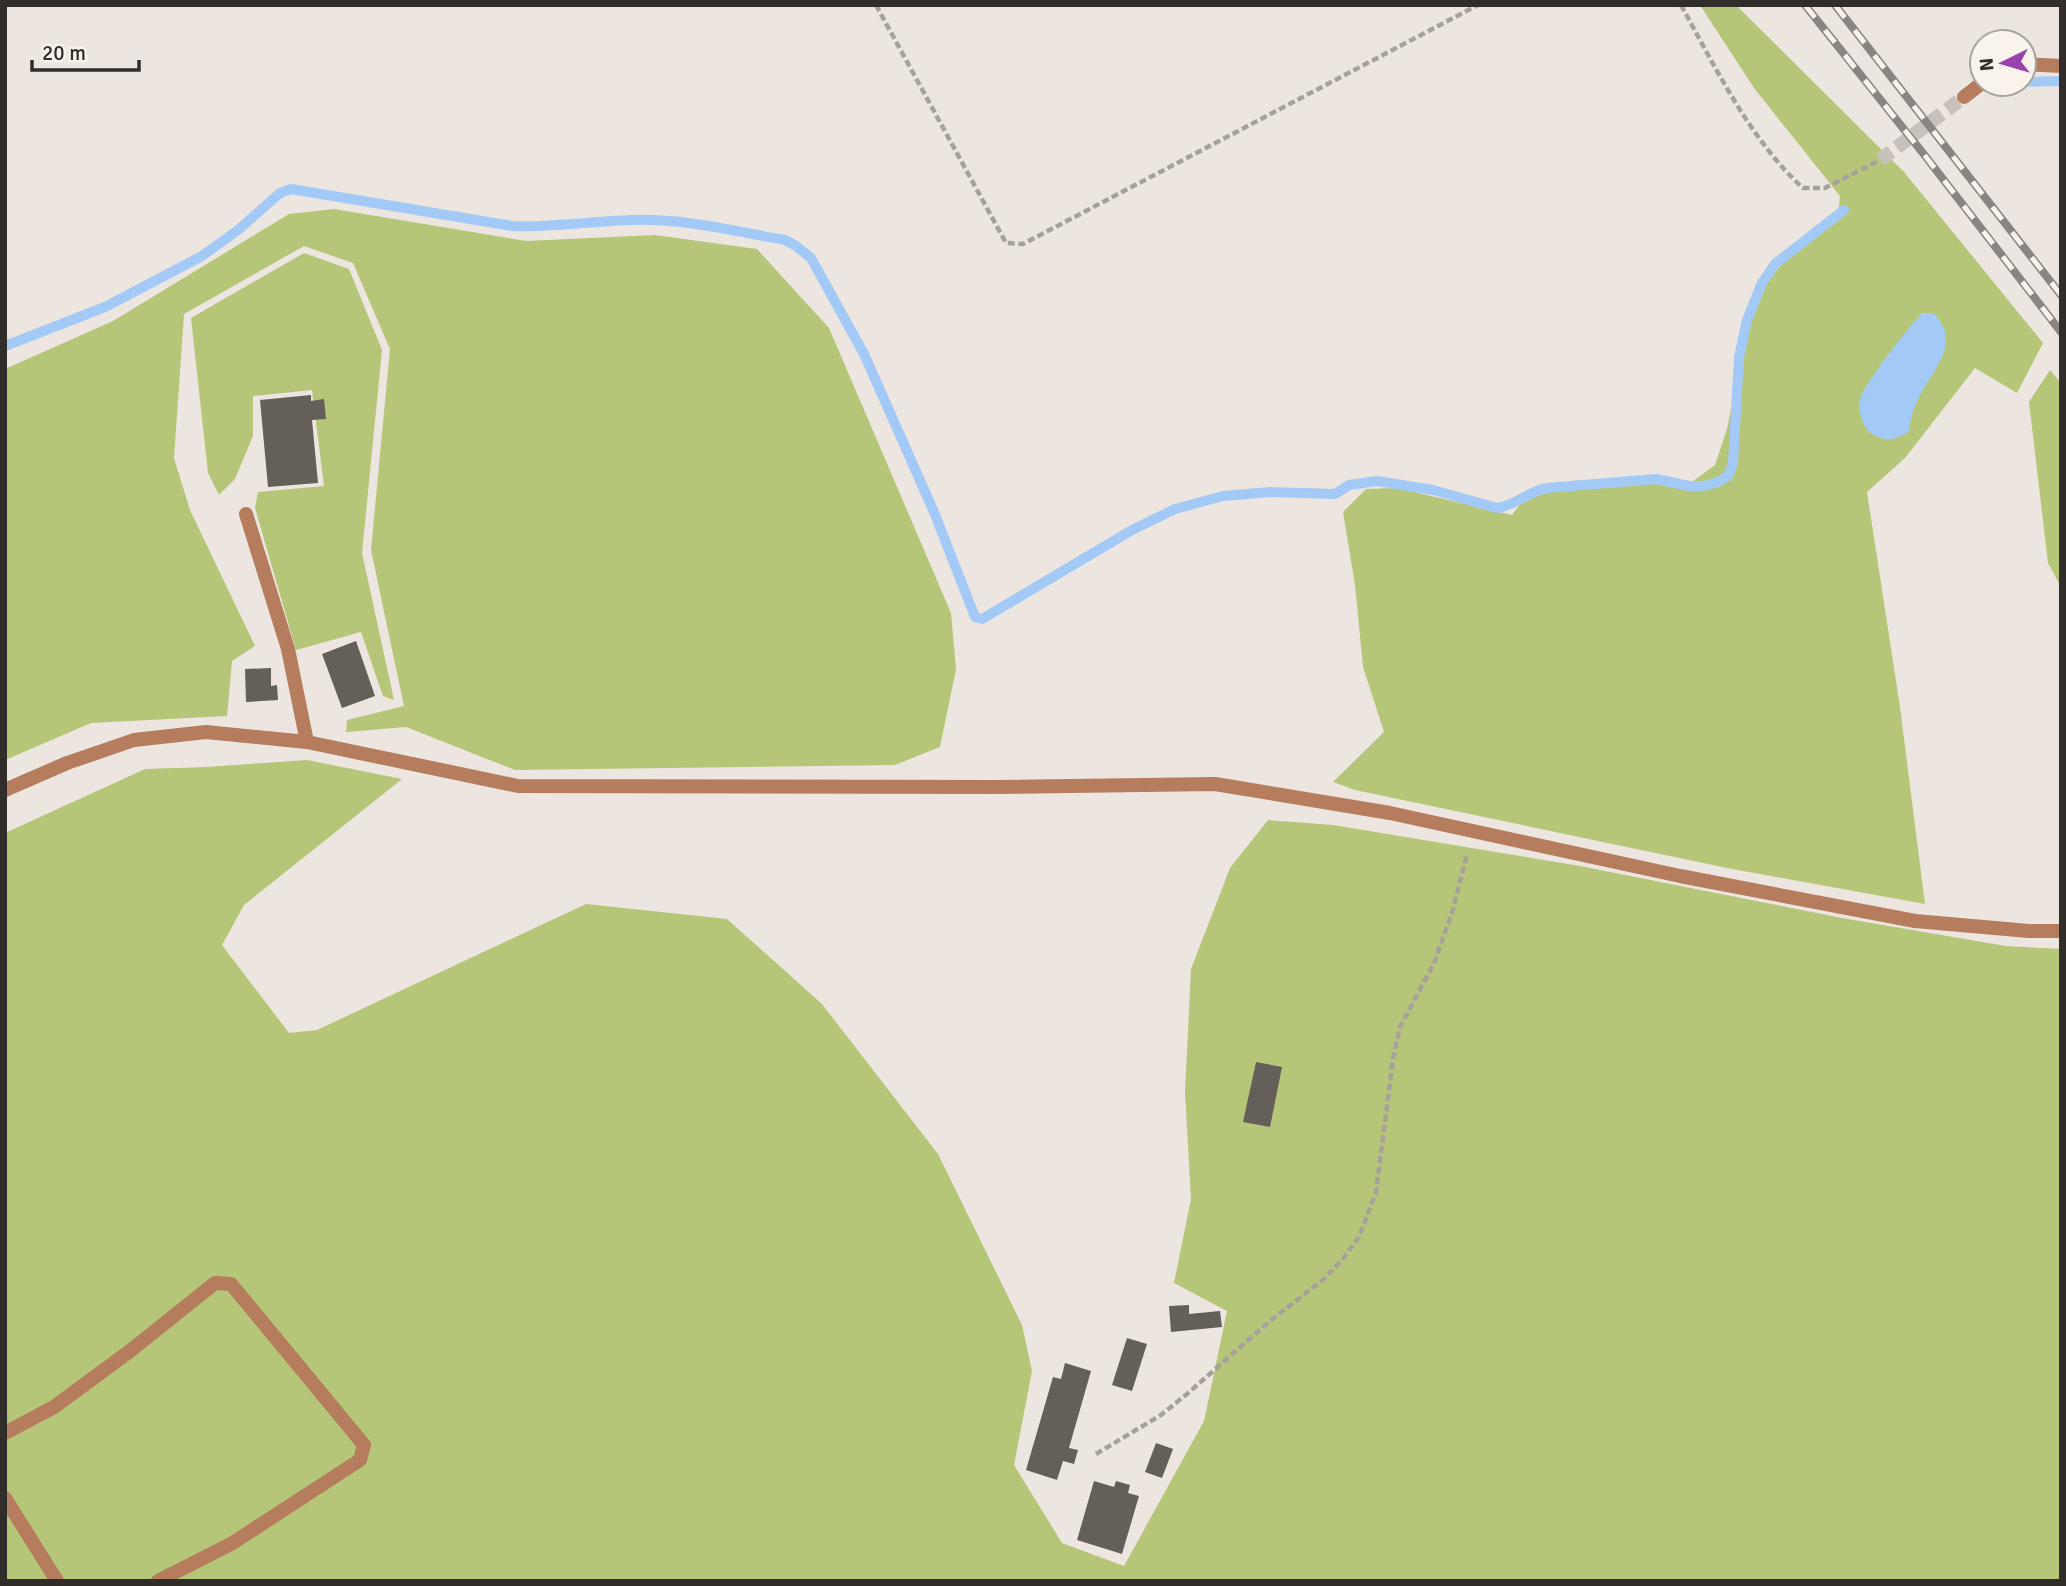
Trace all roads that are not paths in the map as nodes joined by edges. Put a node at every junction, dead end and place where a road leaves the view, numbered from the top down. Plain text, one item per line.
1 (2038, 64) edge
2 (2061, 66) edge
3 (1968, 94) edge
4 (1964, 97) tunnel mouth
5 (246, 514) dead end
6 (307, 742) junction
7 (5, 790) edge
8 (2061, 931) edge
9 (5, 1433) edge
10 (5, 1498) edge
11 (57, 1581) edge
12 (158, 1581) edge

1 - 2 street
3 - 4 street
5 - 6 street
6 - 7 street
6 - 8 street
9 - 12 street
10 - 11 street

